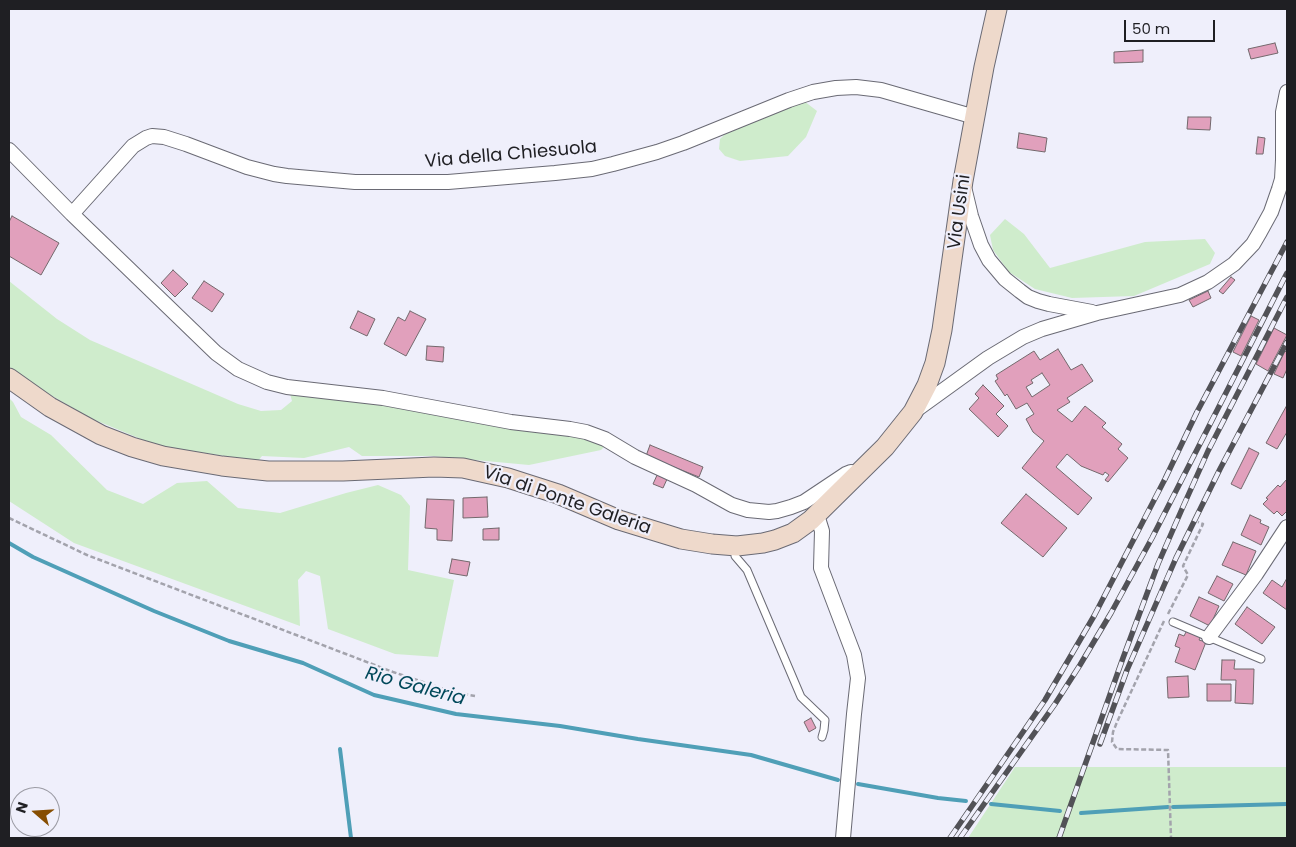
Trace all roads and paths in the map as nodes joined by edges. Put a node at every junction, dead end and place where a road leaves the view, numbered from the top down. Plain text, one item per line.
1 (997, 9) edge
2 (1287, 92) edge
3 (975, 117) junction
4 (9, 150) edge
5 (963, 181) junction
6 (72, 214) junction
7 (1097, 313) junction
8 (9, 378) edge
9 (913, 412) junction
10 (858, 474) junction
11 (817, 515) junction
12 (9, 518) edge
13 (1198, 522) dead end
14 (1287, 526) edge
15 (737, 546) junction
16 (1173, 622) dead end
17 (1209, 637) junction
18 (1261, 659) dead end
19 (476, 696) dead end
20 (822, 736) dead end
21 (843, 838) edge
22 (1171, 838) edge

1 - 3 main road, Via Usini
2 - 7 street
3 - 5 main road, Via Usini
3 - 6 street, Via della Chiesuola
4 - 6 street
5 - 7 street
5 - 9 main road, Via Usini
6 - 10 street
7 - 9 street
8 - 15 main road, Via di Ponte Galeria
9 - 10 main road, Via di Ponte Galeria
10 - 11 main road, Via di Ponte Galeria
11 - 15 main road, Via di Ponte Galeria
11 - 21 street
12 - 19 path
13 - 22 path
14 - 17 street
15 - 20 lane
16 - 17 lane
17 - 18 lane

